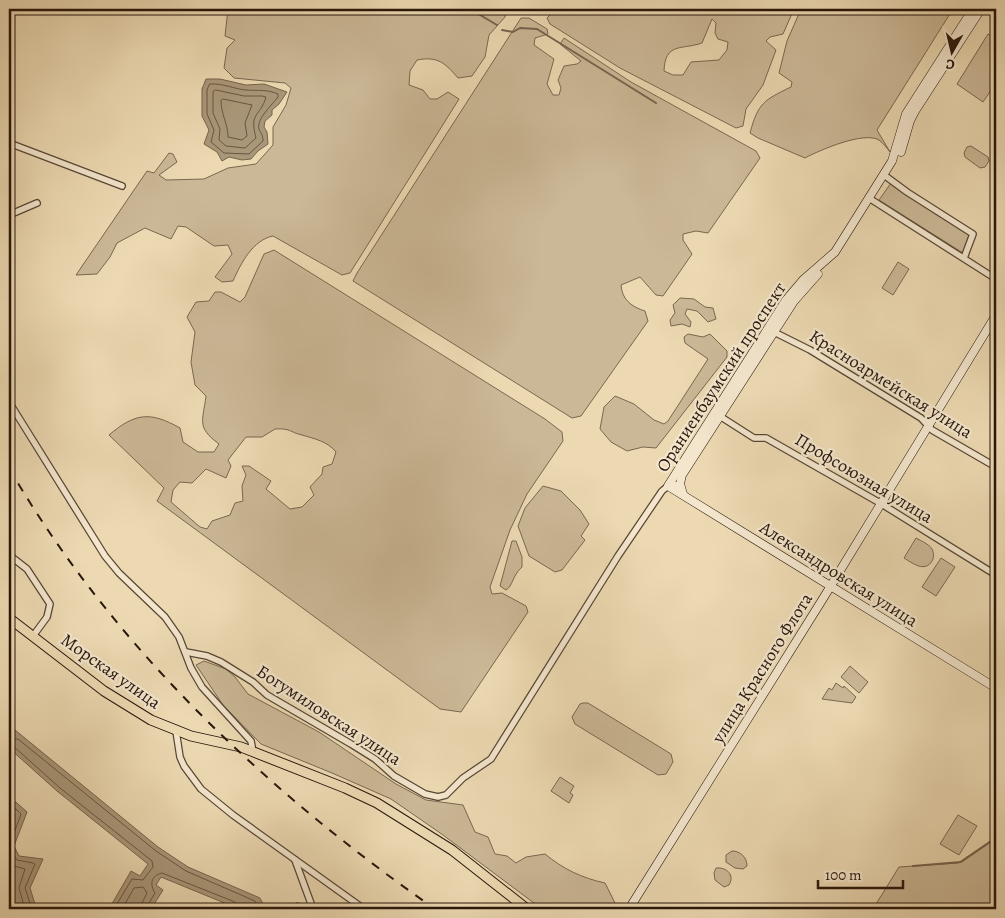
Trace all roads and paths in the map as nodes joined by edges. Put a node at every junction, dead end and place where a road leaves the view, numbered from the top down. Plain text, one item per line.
1 (973, 9) edge
2 (981, 9) edge
3 (9, 143) edge
4 (886, 176) junction
5 (122, 186) dead end
6 (872, 200) junction
7 (37, 203) dead end
8 (9, 215) edge
9 (964, 258) junction
10 (996, 279) edge
11 (996, 315) edge
12 (771, 330) junction
13 (9, 402) edge
14 (717, 414) junction
15 (928, 425) junction
16 (996, 467) edge
17 (680, 484) junction
18 (668, 486) junction
19 (683, 494) junction
20 (880, 503) junction
21 (9, 555) edge
22 (996, 575) edge
23 (830, 586) junction
24 (9, 618) edge
25 (33, 636) junction
26 (186, 652) junction
27 (996, 688) edge
28 (176, 731) junction
29 (253, 752) junction
30 (454, 787) joint
31 (294, 858) junction
32 (313, 909) edge
33 (364, 909) edge
34 (527, 909) edge
35 (629, 909) edge

1 - 4 main road, Ораниенбаумский проспект
2 - 4 main road, Ораниенбаумский проспект
3 - 5 street
4 - 6 main road, Ораниенбаумский проспект
4 - 9 street
4 - 12 main road, Ораниенбаумский проспект
6 - 9 street
6 - 12 main road, Ораниенбаумский проспект
7 - 8 street
9 - 10 street
11 - 15 main road, улица Красного Флота
12 - 14 main road, Ораниенбаумский проспект
12 - 15 street, Красноармейская улица
13 - 26 street
14 - 17 main road, Ораниенбаумский проспект
14 - 18 main road, Ораниенбаумский проспект
14 - 20 street, Профсоюзная улица
15 - 16 street, Красноармейская улица
15 - 20 main road, улица Красного Флота
17 - 18 street, Ораниенбаумский проспект
17 - 19 main road, Ораниенбаумский проспект
18 - 19 main road, Александровская улица
18 - 30 street, Ораниенбаумский проспект
19 - 23 main road, Александровская улица
20 - 22 street, Профсоюзная улица
20 - 23 main road, улица Красного Флота
21 - 25 street
23 - 27 main road, Александровская улица
23 - 35 main road, улица Красного Флота
24 - 25 main road, Морская улица
25 - 28 main road, Морская улица
26 - 29 street
26 - 30 street, Богумиловская улица
28 - 29 main road, Морская улица
28 - 31 street
29 - 34 main road, Морская улица
31 - 32 street
31 - 33 street

